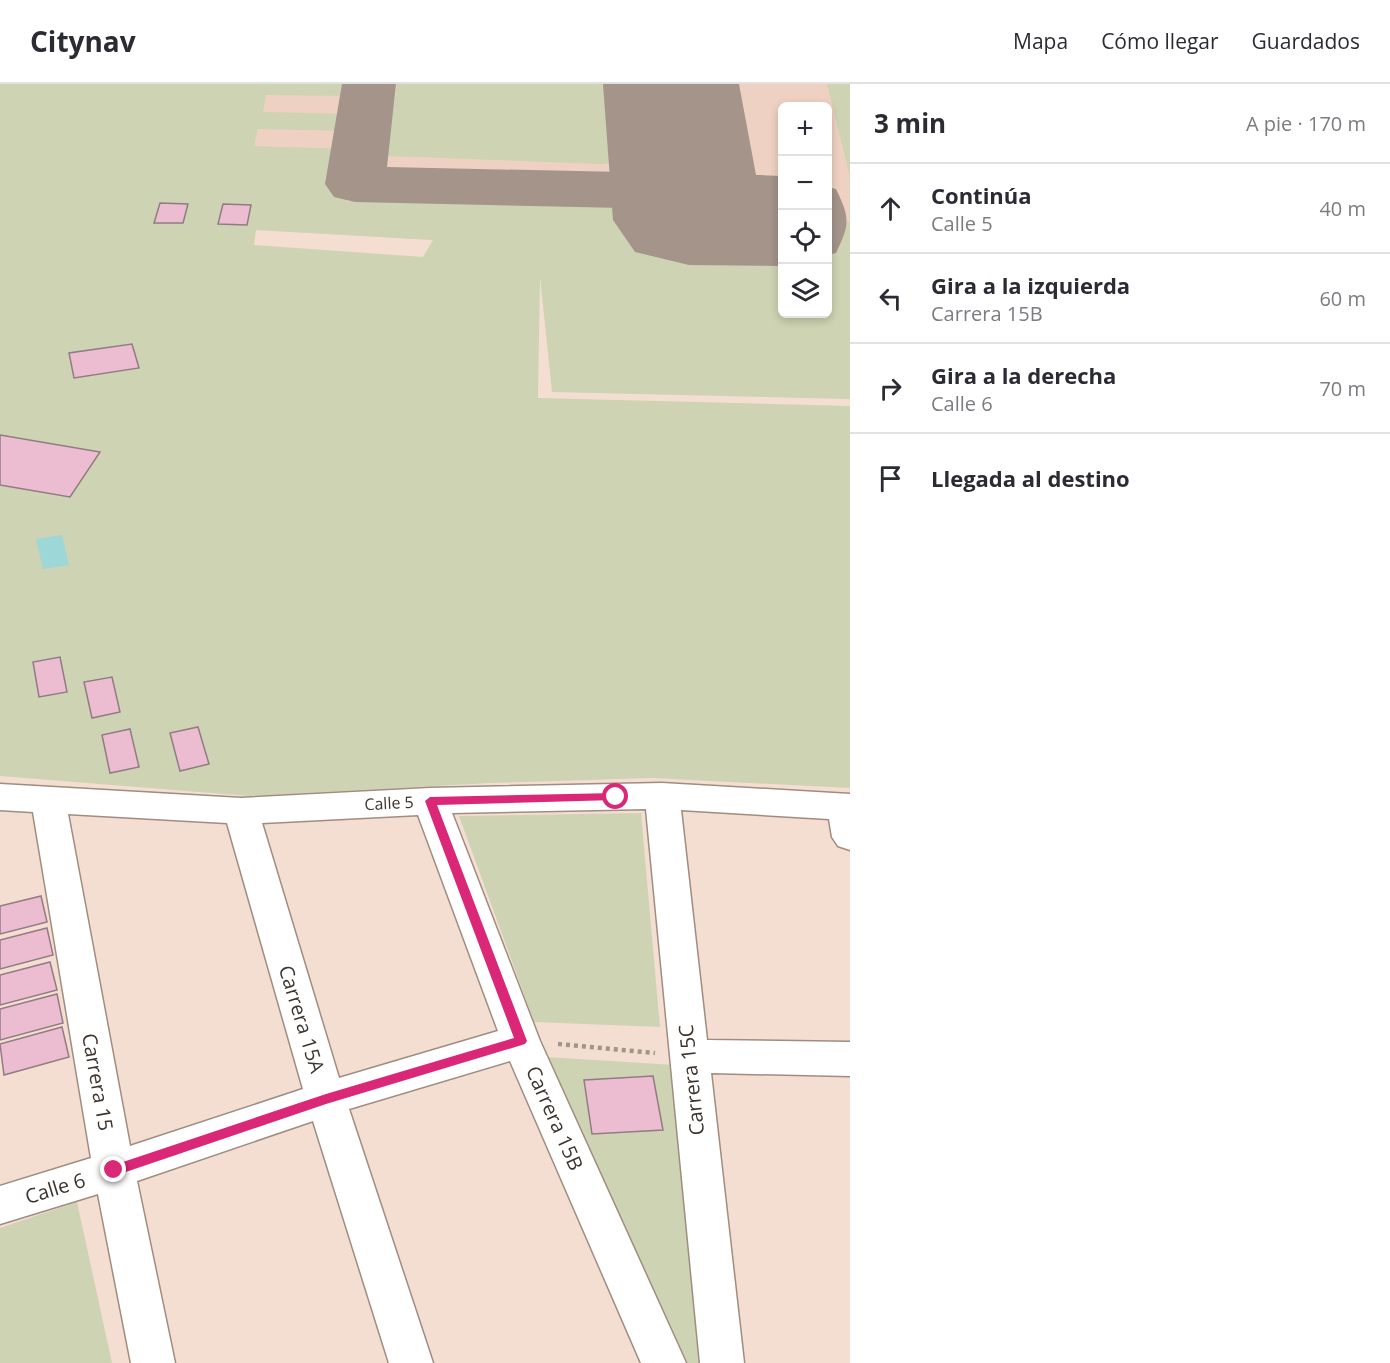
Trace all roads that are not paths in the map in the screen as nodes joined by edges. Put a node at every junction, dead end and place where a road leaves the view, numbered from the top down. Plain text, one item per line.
1 (0, 796) edge
2 (662, 796) junction
3 (48, 800) junction
4 (430, 801) junction
5 (241, 811) junction
6 (848, 817) edge
7 (521, 1041) junction
8 (689, 1056) junction
9 (850, 1059) edge
10 (326, 1099) junction
11 (114, 1170) junction
12 (0, 1205) edge
13 (153, 1363) edge
14 (411, 1363) edge
15 (664, 1363) edge
16 (722, 1363) edge

1 - 3 street, Calle 5
2 - 4 street, Calle 5
2 - 6 street, Calle 5
2 - 8 street, Carrera 15C
3 - 5 street, Calle 5
3 - 11 street, Carrera 15
4 - 5 street, Calle 5
4 - 7 street, Carrera 15B
5 - 10 street, Carrera 15A
7 - 10 street, Calle 6
7 - 15 street, Carrera 15B
8 - 9 street
8 - 16 street, Carrera 15C
10 - 11 street, Calle 6
10 - 14 street, Carrera 15A
11 - 12 street, Calle 6
11 - 13 street, Carrera 15

